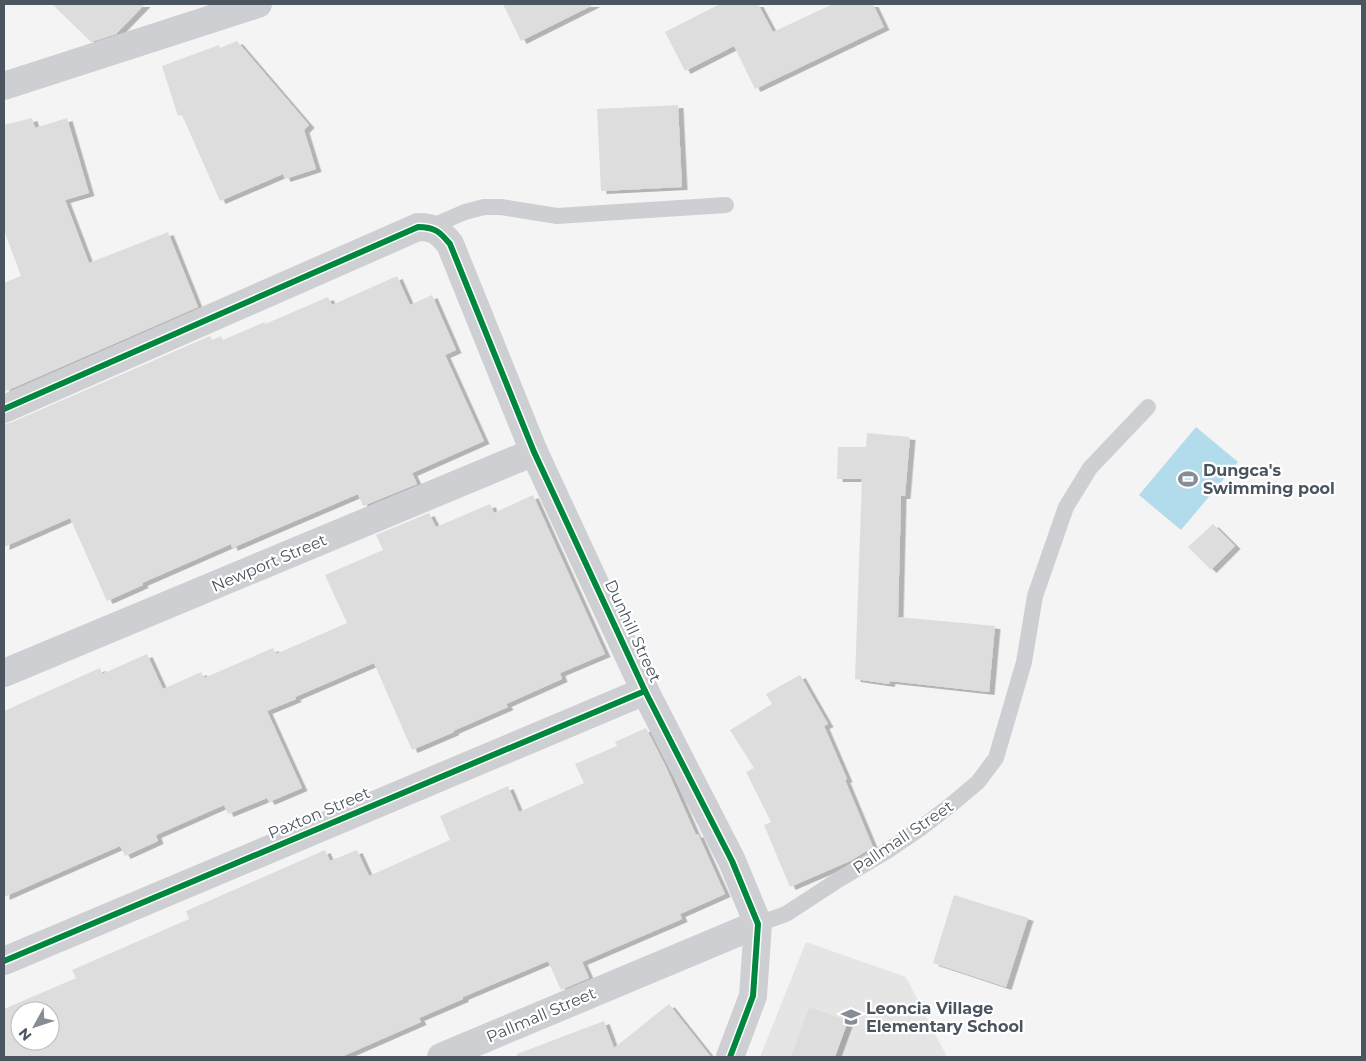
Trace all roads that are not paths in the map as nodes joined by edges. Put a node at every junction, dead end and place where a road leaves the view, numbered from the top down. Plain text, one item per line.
1 (258, 4) edge
2 (4, 86) edge
3 (726, 205) dead end
4 (430, 227) junction
5 (1148, 407) dead end
6 (4, 408) edge
7 (534, 452) junction
8 (4, 673) edge
9 (646, 691) junction
10 (758, 924) junction
11 (4, 961) edge
12 (441, 1057) edge
13 (730, 1057) edge

1 - 2 street
3 - 4 lane
4 - 6 street
4 - 7 street, Dunhill Street
5 - 10 lane, Pallmall Street
7 - 8 street, Newport Street
7 - 9 street, Dunhill Street
9 - 10 street, Dunhill Street
9 - 11 street, Paxton Street
10 - 12 street, Pallmall Street
10 - 13 street, Dunhill Street

